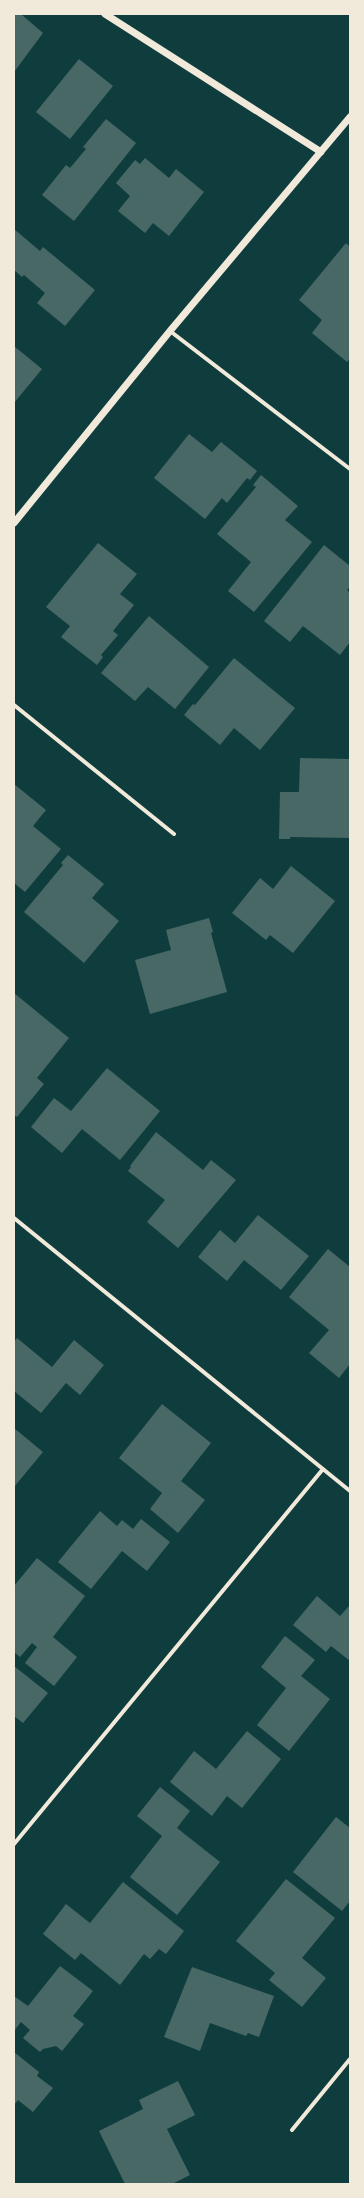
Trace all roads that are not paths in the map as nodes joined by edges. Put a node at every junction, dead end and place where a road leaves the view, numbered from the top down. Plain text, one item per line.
1 (105, 14) edge
2 (350, 117) edge
3 (321, 152) junction
4 (170, 331) junction
5 (350, 469) edge
6 (14, 523) edge
7 (14, 705) edge
8 (174, 834) dead end
9 (14, 1219) edge
10 (323, 1469) junction
11 (350, 1491) edge
12 (14, 1844) edge
13 (350, 2059) edge
14 (292, 2130) dead end

1 - 3 street
2 - 3 street
3 - 4 street
4 - 5 street
4 - 6 street
7 - 8 street
9 - 10 street
10 - 11 street
10 - 12 street
13 - 14 street

